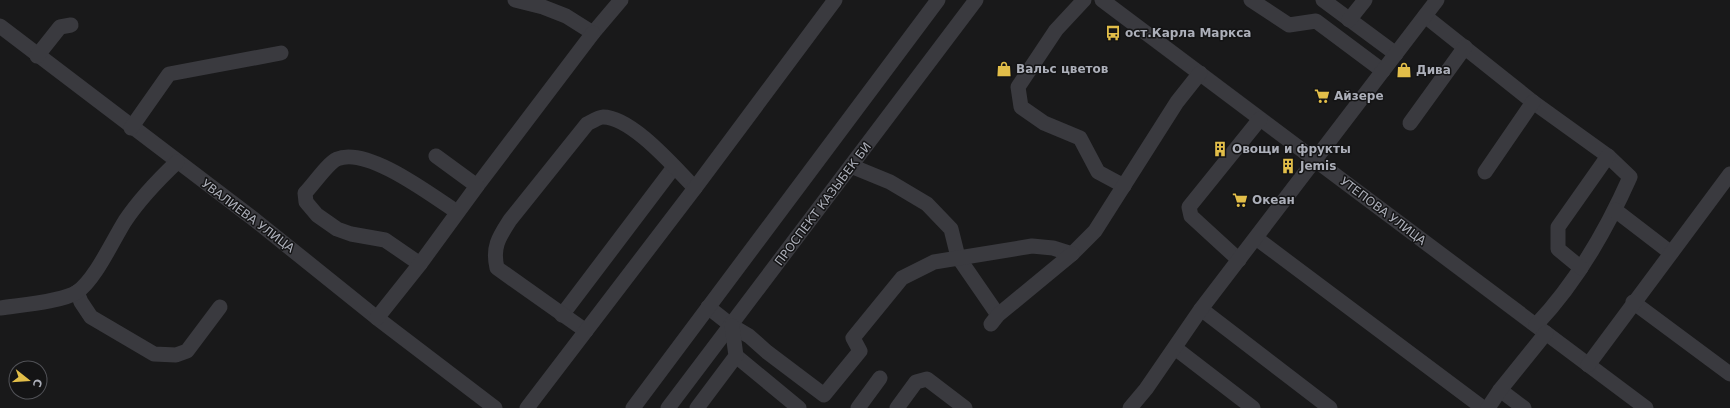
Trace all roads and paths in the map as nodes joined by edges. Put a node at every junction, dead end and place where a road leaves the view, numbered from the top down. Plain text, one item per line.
1 (515, 0) edge
2 (621, 0) edge
3 (835, 0) edge
4 (938, 0) edge
5 (976, 0) edge
6 (1084, 0) edge
7 (1102, 0) edge
8 (1251, 0) edge
9 (1323, 0) edge
10 (1365, 0) edge
11 (1437, 0) edge
12 (1424, 16) junction
13 (1349, 20) junction
14 (71, 25) dead end
15 (0, 26) edge
16 (593, 33) junction
17 (1465, 47) junction
18 (281, 53) dead end
19 (1396, 54) junction
20 (37, 56) junction
21 (1383, 71) junction
22 (1200, 73) junction
23 (1533, 102) junction
24 (1260, 119) junction
25 (1410, 123) dead end
26 (131, 128) junction
27 (436, 156) dead end
28 (1608, 156) junction
29 (1315, 160) junction
30 (176, 162) junction
31 (851, 166) junction
32 (674, 167) junction
33 (1485, 172) dead end
34 (1730, 174) edge
35 (477, 186) junction
36 (1124, 186) junction
37 (695, 188) junction
38 (1615, 210) junction
39 (457, 212) junction
40 (1256, 238) junction
41 (1671, 253) junction
42 (1072, 254) junction
43 (958, 257) junction
44 (1239, 260) junction
45 (420, 264) junction
46 (1581, 268) junction
47 (77, 292) junction
48 (1633, 302) junction
49 (220, 307) dead end
50 (708, 307) junction
51 (0, 308) edge
52 (1201, 309) junction
53 (562, 315) junction
54 (377, 318) junction
55 (732, 326) junction
56 (1541, 329) junction
57 (586, 331) junction
58 (1175, 348) junction
59 (736, 356) junction
60 (1588, 365) junction
61 (1730, 374) edge
62 (880, 378) dead end
63 (1500, 390) junction
64 (495, 408) edge
65 (527, 408) edge
66 (633, 408) edge
67 (668, 408) edge
68 (697, 408) edge
69 (799, 408) edge
70 (858, 408) edge
71 (897, 408) edge
72 (965, 408) edge
73 (1130, 408) edge
74 (1253, 408) edge
75 (1330, 408) edge
76 (1483, 408) edge
77 (1488, 408) edge
78 (1524, 408) edge
79 (1646, 408) edge

1 - 16 street
2 - 16 street
3 - 37 street
4 - 50 street
5 - 31 street, ПРОСПЕКТ КАЗЫБЕК БИ
6 - 36 street
7 - 22 street, УТЕПОВА УЛИЦА
8 - 21 street
9 - 13 street
10 - 13 street
11 - 12 street
12 - 17 street
12 - 19 street
13 - 19 street
14 - 20 street
15 - 20 street, УВАЛИЕВА УЛИЦА
16 - 35 street
17 - 23 street
17 - 25 street
18 - 26 street
19 - 21 street
20 - 26 street, УВАЛИЕВА УЛИЦА
21 - 29 street
22 - 24 street, УТЕПОВА УЛИЦА
22 - 36 street
23 - 28 street
23 - 33 street
24 - 29 street, УТЕПОВА УЛИЦА
24 - 44 street
26 - 30 street, УВАЛИЕВА УЛИЦА
27 - 35 street
28 - 38 street
28 - 46 street
29 - 40 street
29 - 56 street, УТЕПОВА УЛИЦА
30 - 47 street
30 - 54 street, УВАЛИЕВА УЛИЦА
31 - 43 street
31 - 55 street, ПРОСПЕКТ КАЗЫБЕК БИ
32 - 37 street
32 - 53 street
32 - 53 street
34 - 41 street
35 - 39 street
36 - 42 street
37 - 57 street
38 - 41 street
38 - 46 street
39 - 45 street
39 - 45 street
40 - 44 street
40 - 76 street
41 - 48 street
42 - 43 street
42 - 43 street
43 - 55 street
44 - 52 street
45 - 54 street
46 - 56 street
47 - 49 street
47 - 51 street
48 - 60 street
48 - 61 street
50 - 55 street
50 - 66 street
52 - 58 street
52 - 75 street
53 - 57 street
54 - 64 street, УВАЛИЕВА УЛИЦА
55 - 59 street
55 - 67 street, ПРОСПЕКТ КАЗЫБЕК БИ
56 - 60 street, УТЕПОВА УЛИЦА
56 - 63 street
57 - 65 street
58 - 73 street
58 - 74 street
59 - 68 street
59 - 69 street
60 - 79 street, УТЕПОВА УЛИЦА
62 - 70 street
63 - 77 street
63 - 78 street
71 - 72 street

